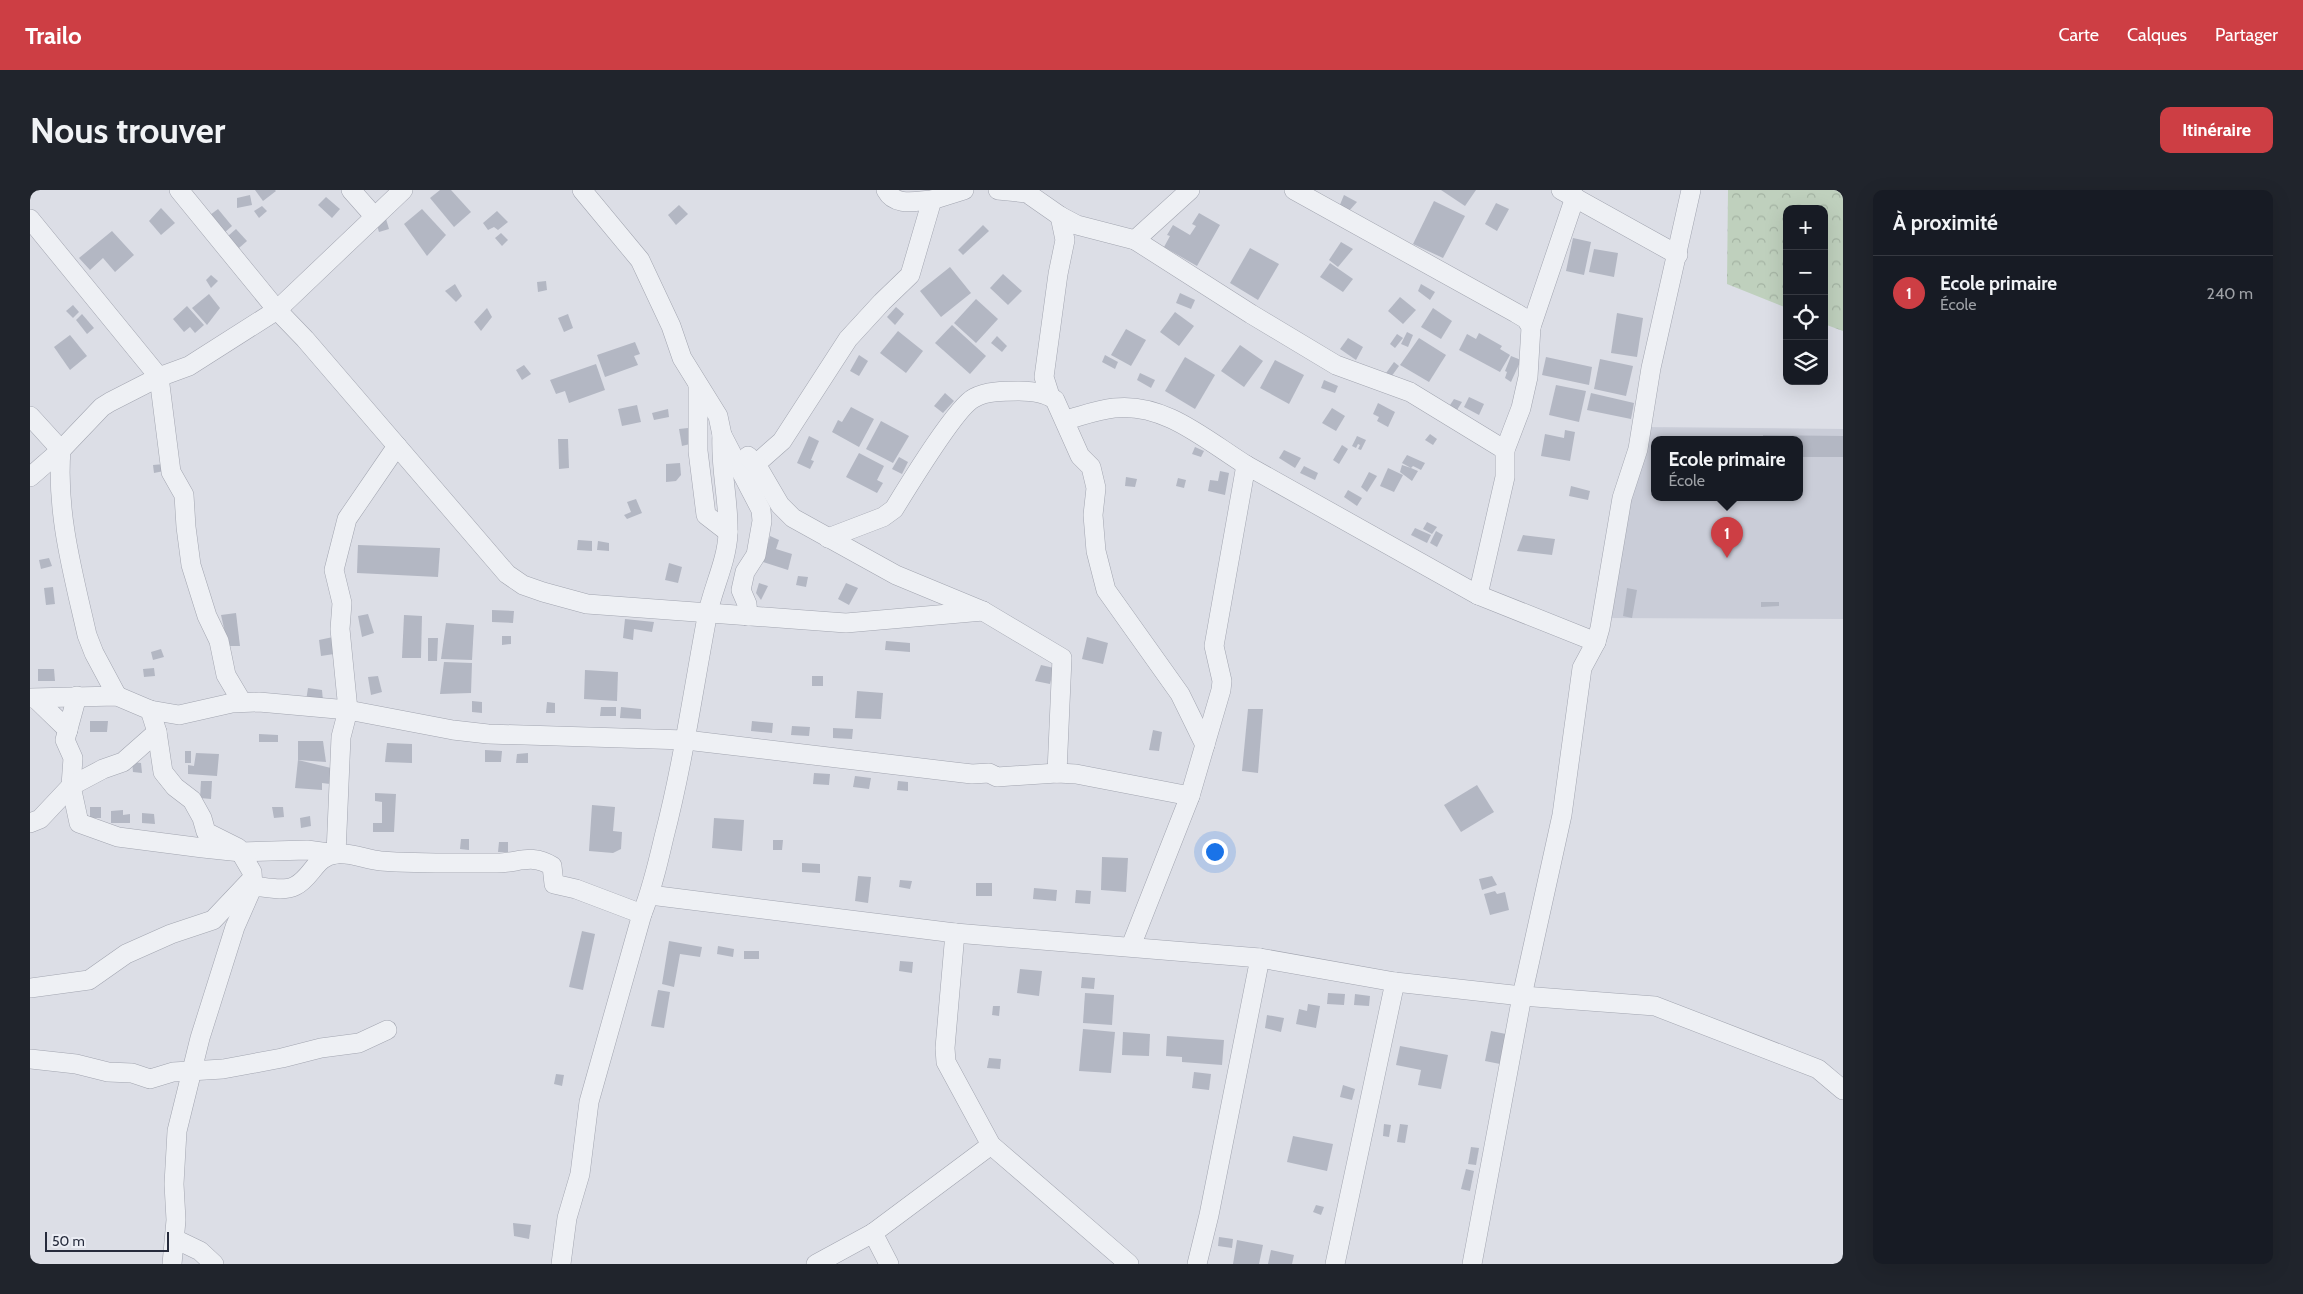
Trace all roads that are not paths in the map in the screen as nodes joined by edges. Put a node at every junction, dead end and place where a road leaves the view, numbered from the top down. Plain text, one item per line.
1 (179, 190) edge
2 (351, 190) edge
3 (404, 190) edge
4 (886, 190) edge
5 (964, 190) edge
6 (1000, 190) edge
7 (1190, 190) edge
8 (1294, 190) edge
9 (1691, 190) edge
10 (592, 193) edge
11 (1568, 194) edge
12 (932, 200) junction
13 (374, 216) junction
14 (1060, 216) junction
15 (30, 220) edge
16 (1135, 240) junction
17 (1678, 254) junction
18 (277, 310) junction
19 (1531, 327) junction
20 (159, 377) junction
21 (698, 385) junction
22 (1050, 396) junction
23 (30, 416) edge
24 (1064, 420) junction
25 (722, 435) junction
26 (397, 446) junction
27 (61, 450) junction
28 (1505, 450) junction
29 (756, 464) junction
30 (1246, 465) junction
31 (30, 477) edge
32 (728, 532) junction
33 (828, 538) junction
34 (1478, 595) junction
35 (983, 611) junction
36 (708, 613) junction
37 (748, 616) junction
38 (1596, 642) junction
39 (77, 696) junction
40 (117, 696) junction
41 (33, 698) edge
42 (242, 702) junction
43 (150, 710) junction
44 (348, 710) junction
45 (68, 730) junction
46 (157, 732) junction
47 (686, 740) junction
48 (1205, 744) junction
49 (1057, 772) junction
50 (71, 786) junction
51 (1190, 796) junction
52 (30, 823) edge
53 (241, 852) junction
54 (336, 854) junction
55 (253, 882) junction
56 (650, 895) junction
57 (642, 914) junction
58 (955, 933) junction
59 (1131, 946) junction
60 (1260, 958) junction
61 (1396, 982) junction
62 (30, 988) edge
63 (1522, 996) junction
64 (387, 1030) dead end
65 (30, 1059) edge
66 (194, 1069) junction
67 (1843, 1090) edge
68 (991, 1145) junction
69 (873, 1233) junction
70 (175, 1239) junction
71 (172, 1264) edge
72 (214, 1264) edge
73 (561, 1264) edge
74 (816, 1264) edge
75 (889, 1264) edge
76 (1129, 1264) edge
77 (1198, 1264) edge
78 (1334, 1264) edge
79 (1472, 1264) edge

1 - 18 street
2 - 13 street
3 - 13 street
4 - 12 street
5 - 12 street
6 - 14 street
7 - 16 street
8 - 19 street
9 - 17 street
10 - 21 street
11 - 17 street
11 - 19 street
12 - 29 street
13 - 18 street
14 - 16 street
14 - 22 street
15 - 20 street
16 - 28 street
17 - 38 street
18 - 20 street
18 - 26 street
19 - 28 street
20 - 27 street
20 - 42 street
21 - 25 street
21 - 32 street
22 - 24 street
22 - 33 street
23 - 27 street
24 - 30 street
24 - 48 street
25 - 29 street
25 - 32 street
25 - 37 street
26 - 36 street
26 - 44 street
27 - 31 street
27 - 40 street
28 - 34 street
29 - 33 street
30 - 34 street
30 - 48 street
32 - 36 street
33 - 35 street
34 - 38 street
35 - 37 street
35 - 49 street
36 - 37 street
36 - 47 street
38 - 63 street
39 - 40 street
39 - 41 street
39 - 45 street
40 - 43 street
41 - 45 street
42 - 43 street
42 - 44 street
43 - 46 street
44 - 47 street
44 - 54 street
45 - 50 street
46 - 50 street
46 - 53 street
47 - 49 street
47 - 56 street
48 - 51 street
49 - 51 street
50 - 52 street
50 - 53 street
51 - 59 street
53 - 54 street
53 - 55 street
54 - 55 street
54 - 57 street
55 - 62 street
55 - 66 street
56 - 57 street
56 - 58 street
57 - 73 street
58 - 59 street
58 - 68 street
59 - 60 street
60 - 61 street
60 - 77 street
61 - 63 street
61 - 78 street
63 - 67 street
63 - 79 street
64 - 66 street
65 - 66 street
66 - 70 street
68 - 69 street
68 - 76 street
69 - 74 street
69 - 75 street
70 - 71 street
70 - 72 street

